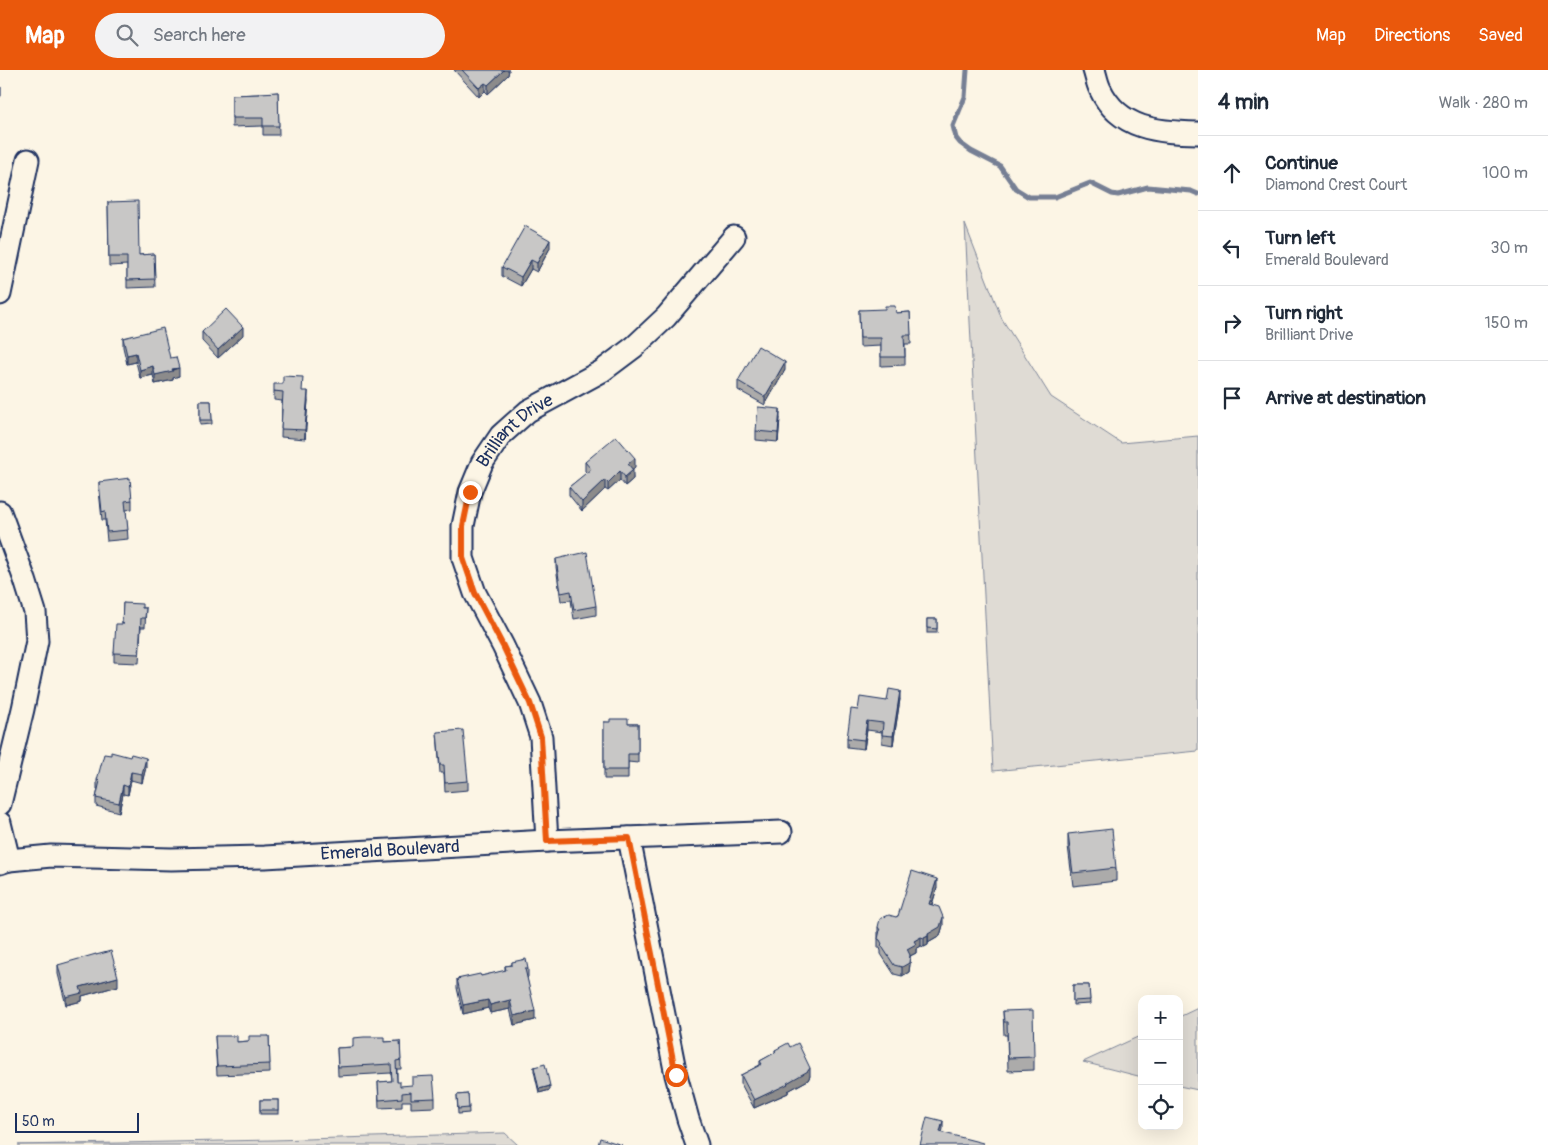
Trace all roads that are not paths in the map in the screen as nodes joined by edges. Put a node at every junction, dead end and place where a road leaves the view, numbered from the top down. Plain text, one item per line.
1 (1094, 70) edge
2 (1198, 133) edge
3 (28, 160) dead end
4 (734, 237) dead end
5 (0, 294) edge
6 (0, 512) edge
7 (0, 804) edge
8 (0, 823) edge
9 (781, 832) dead end
10 (629, 838) junction
11 (547, 841) junction
12 (4, 861) edge
13 (696, 1145) edge

1 - 2 street
3 - 5 street
4 - 11 street, Brilliant Drive
6 - 7 street
8 - 12 street
9 - 10 street, Emerald Boulevard
10 - 11 street, Emerald Boulevard
10 - 13 street
11 - 12 street, Emerald Boulevard

